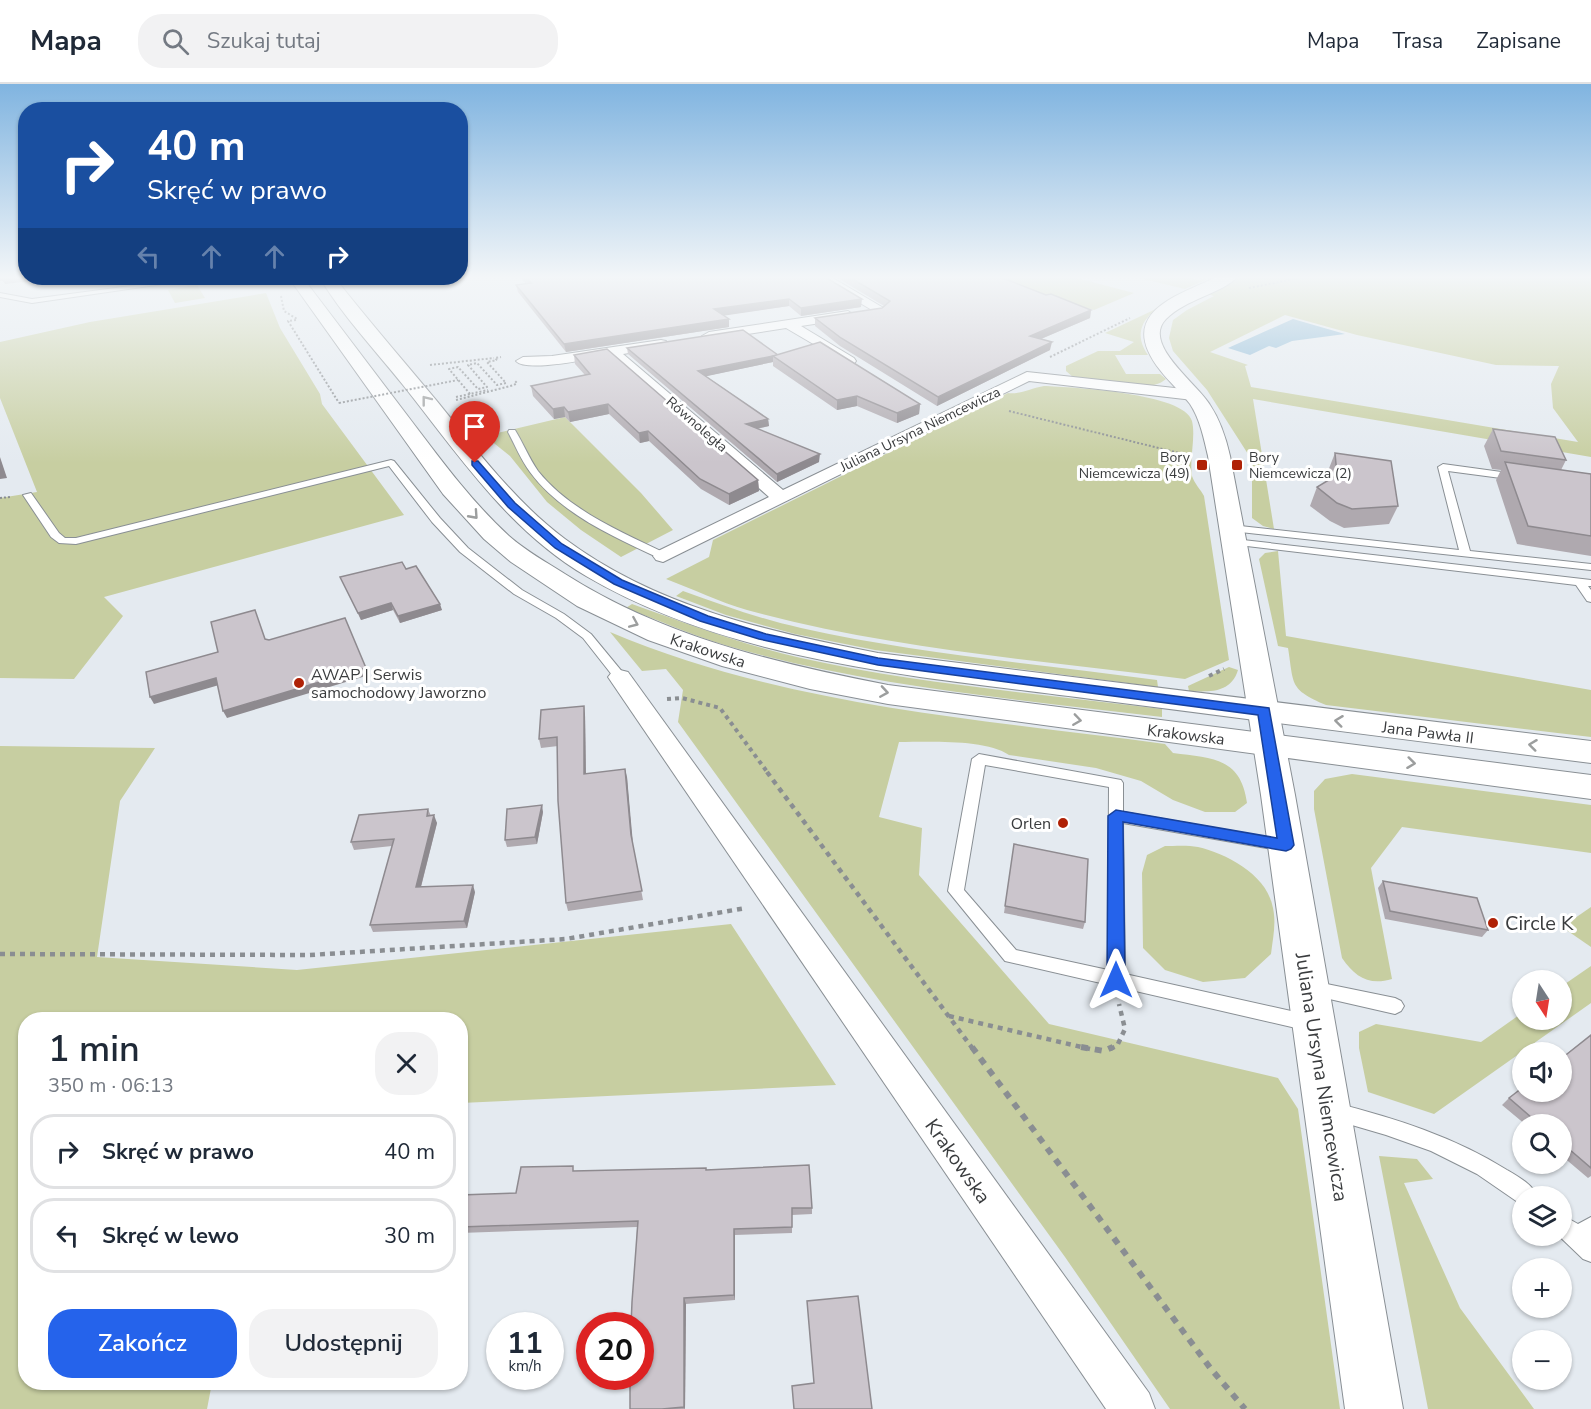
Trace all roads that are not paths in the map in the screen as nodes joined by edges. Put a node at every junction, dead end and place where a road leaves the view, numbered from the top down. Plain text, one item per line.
1 (331, 339) edge
2 (374, 339) edge
3 (812, 339) edge
4 (1152, 339) edge
5 (671, 342) edge
6 (612, 351) junction
7 (523, 361) dead end
8 (863, 370) edge
9 (1193, 395) junction
10 (924, 407) dead end
11 (942, 418) junction
12 (512, 432) dead end
13 (1523, 478) edge
14 (28, 495) dead end
15 (781, 498) junction
16 (1232, 535) junction
17 (1465, 553) junction
18 (663, 556) joint
19 (1591, 567) edge
20 (1586, 582) edge
21 (1591, 599) edge
22 (628, 689) joint
23 (1267, 728) junction
24 (1591, 752) edge
25 (1591, 787) edge
26 (1116, 816) junction
27 (1286, 845) junction
28 (1116, 980) junction
29 (1311, 1006) junction
30 (1395, 1006) dead end
31 (1327, 1110) junction
32 (1514, 1186) edge
33 (1133, 1409) edge
34 (1374, 1409) edge

1 -> 23 main road, Krakowska
23 -> 2 main road, Krakowska
3 - 8 street
4 - 9 main road, Juliana Ursyna Niemcewicza
5 - 6 street
6 - 7 street
6 - 15 street, Równoległa
9 - 11 street, Juliana Ursyna Niemcewicza
9 - 16 main road, Juliana Ursyna Niemcewicza
10 - 11 street
11 - 15 street, Juliana Ursyna Niemcewicza
12 - 18 lane
13 - 17 lane
14 - 22 lane
15 - 18 street, Juliana Ursyna Niemcewicza
16 - 17 lane
16 - 20 lane
16 - 23 main road, Juliana Ursyna Niemcewicza
17 - 19 lane
20 - 21 lane
22 - 33 street, Krakowska
24 -> 23 main road, Jana Pawła II
23 -> 25 main road, Jana Pawła II
23 - 27 main road, Juliana Ursyna Niemcewicza
26 - 27 lane
26 - 28 lane
26 - 28 lane
27 - 29 main road, Juliana Ursyna Niemcewicza
28 - 29 lane
29 - 30 lane
29 - 31 main road, Juliana Ursyna Niemcewicza
31 - 32 lane
31 - 34 main road, Juliana Ursyna Niemcewicza

